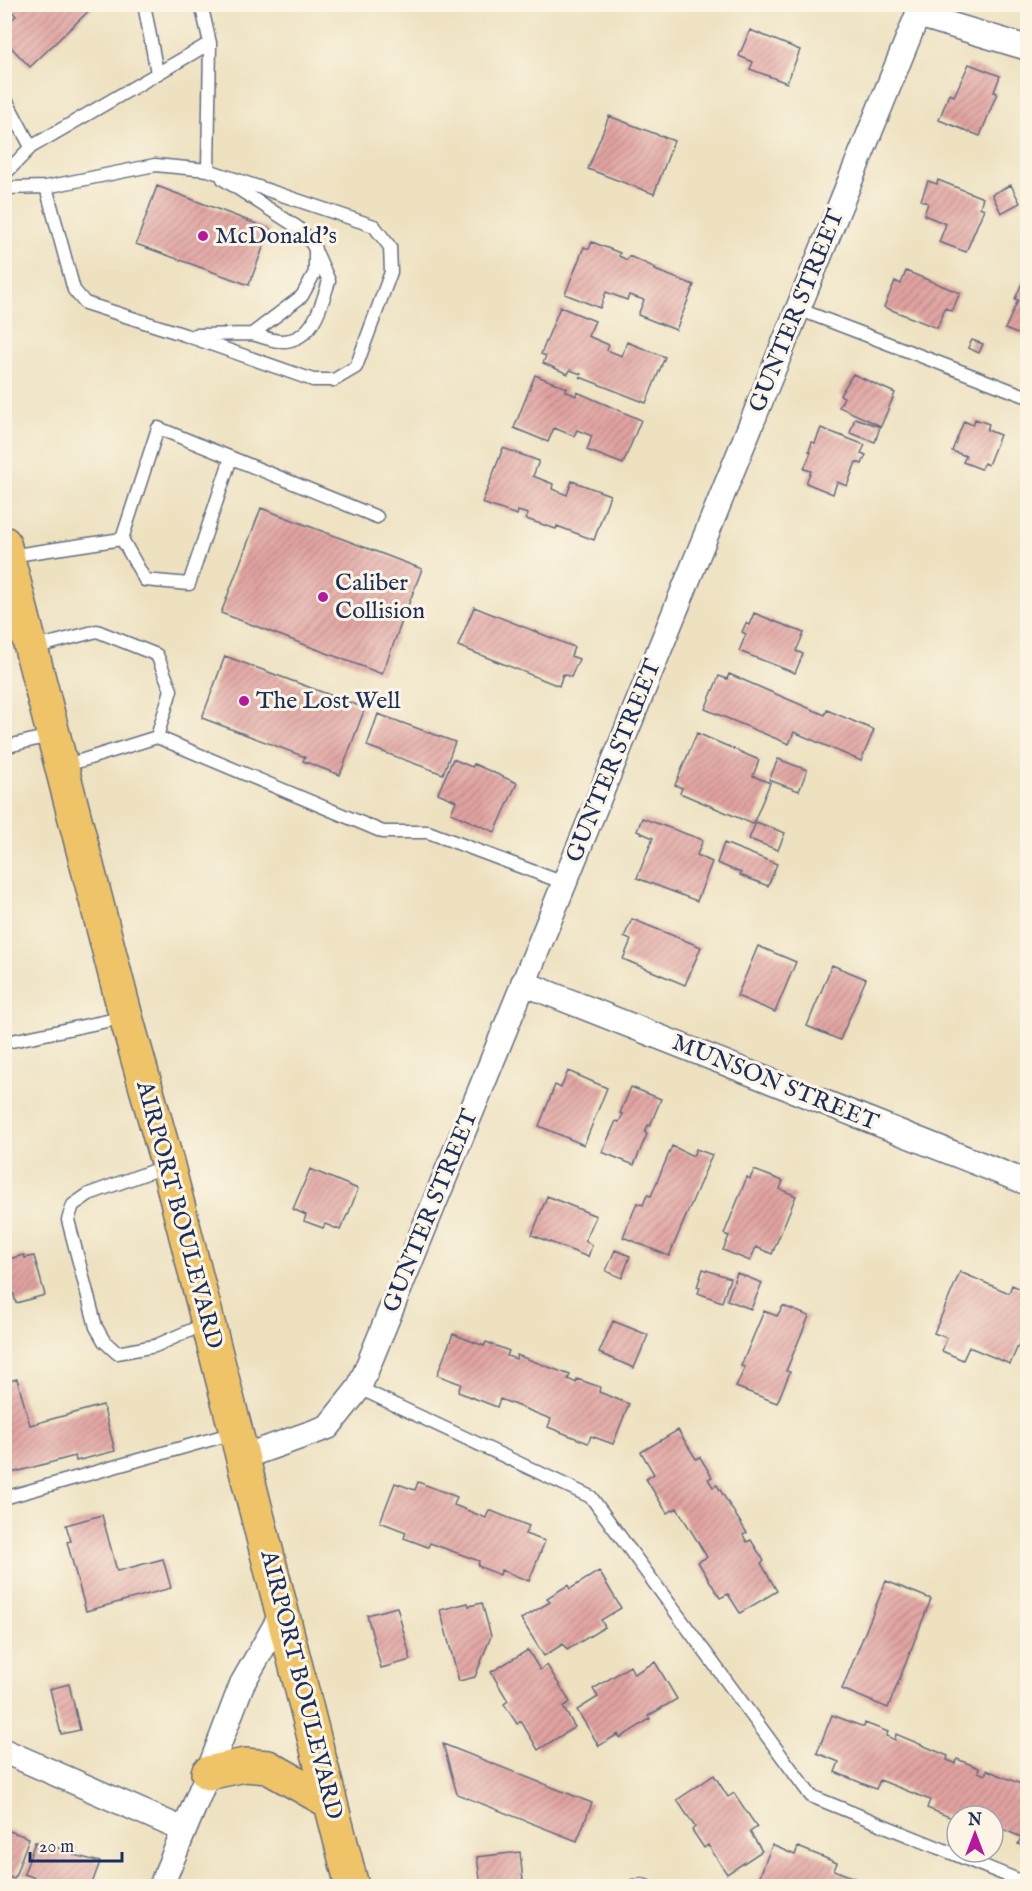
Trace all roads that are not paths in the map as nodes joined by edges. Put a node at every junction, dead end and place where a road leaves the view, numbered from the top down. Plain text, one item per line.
1 (144, 4) edge
2 (201, 4) edge
3 (920, 10) edge
4 (210, 42) junction
5 (1028, 48) edge
6 (158, 73) junction
7 (4, 96) edge
8 (31, 147) junction
9 (208, 170) junction
10 (4, 175) edge
11 (46, 187) junction
12 (4, 188) edge
13 (315, 249) junction
14 (798, 309) junction
15 (252, 334) junction
16 (185, 335) junction
17 (1028, 398) edge
18 (231, 458) junction
19 (377, 517) dead end
20 (122, 538) junction
21 (6, 550) edge
22 (32, 649) junction
23 (54, 734) junction
24 (157, 737) junction
25 (4, 747) edge
26 (63, 766) junction
27 (564, 883) junction
28 (523, 983) junction
29 (126, 1017) junction
30 (5, 1040) edge
31 (168, 1166) junction
32 (1028, 1183) edge
33 (208, 1323) junction
34 (359, 1388) junction
35 (240, 1445) junction
36 (4, 1498) edge
37 (282, 1614) junction
38 (4, 1751) edge
39 (208, 1773) junction
40 (330, 1802) junction
41 (184, 1830) junction
42 (1028, 1884) edge
43 (161, 1887) edge
44 (352, 1887) edge
45 (633, 1887) edge
46 (646, 1887) edge

1 - 6 lane
2 - 4 lane
3 - 5 street
3 - 14 street, GUNTER STREET
4 - 6 lane
4 - 9 lane
6 - 8 lane
7 - 8 lane
8 - 10 lane
9 - 11 lane
9 - 13 lane
9 - 16 lane
11 - 12 lane
11 - 16 lane
13 - 15 lane
13 - 15 lane
14 - 17 lane
14 - 27 street, GUNTER STREET
15 - 16 lane
18 - 19 lane
18 - 20 lane
18 - 20 lane
20 - 21 lane
21 - 22 main road, AIRPORT BOULEVARD
22 - 23 main road, AIRPORT BOULEVARD
22 - 24 lane
23 - 25 lane
23 - 26 main road, AIRPORT BOULEVARD
24 - 26 lane
24 - 27 lane
26 - 29 main road, AIRPORT BOULEVARD
27 - 28 street, GUNTER STREET
28 - 32 street, MUNSON STREET
28 - 34 street, GUNTER STREET
29 - 30 lane
29 - 31 main road, AIRPORT BOULEVARD
31 - 33 main road, AIRPORT BOULEVARD
31 - 33 lane
33 - 35 main road, AIRPORT BOULEVARD
34 - 35 street, GUNTER STREET
34 - 42 lane
35 - 36 lane
35 - 37 main road, AIRPORT BOULEVARD
37 - 39 street
37 - 40 main road, AIRPORT BOULEVARD
38 - 41 street
39 - 40 main road
39 - 41 street
40 - 44 main road, AIRPORT BOULEVARD
41 - 43 street
45 - 46 lane

